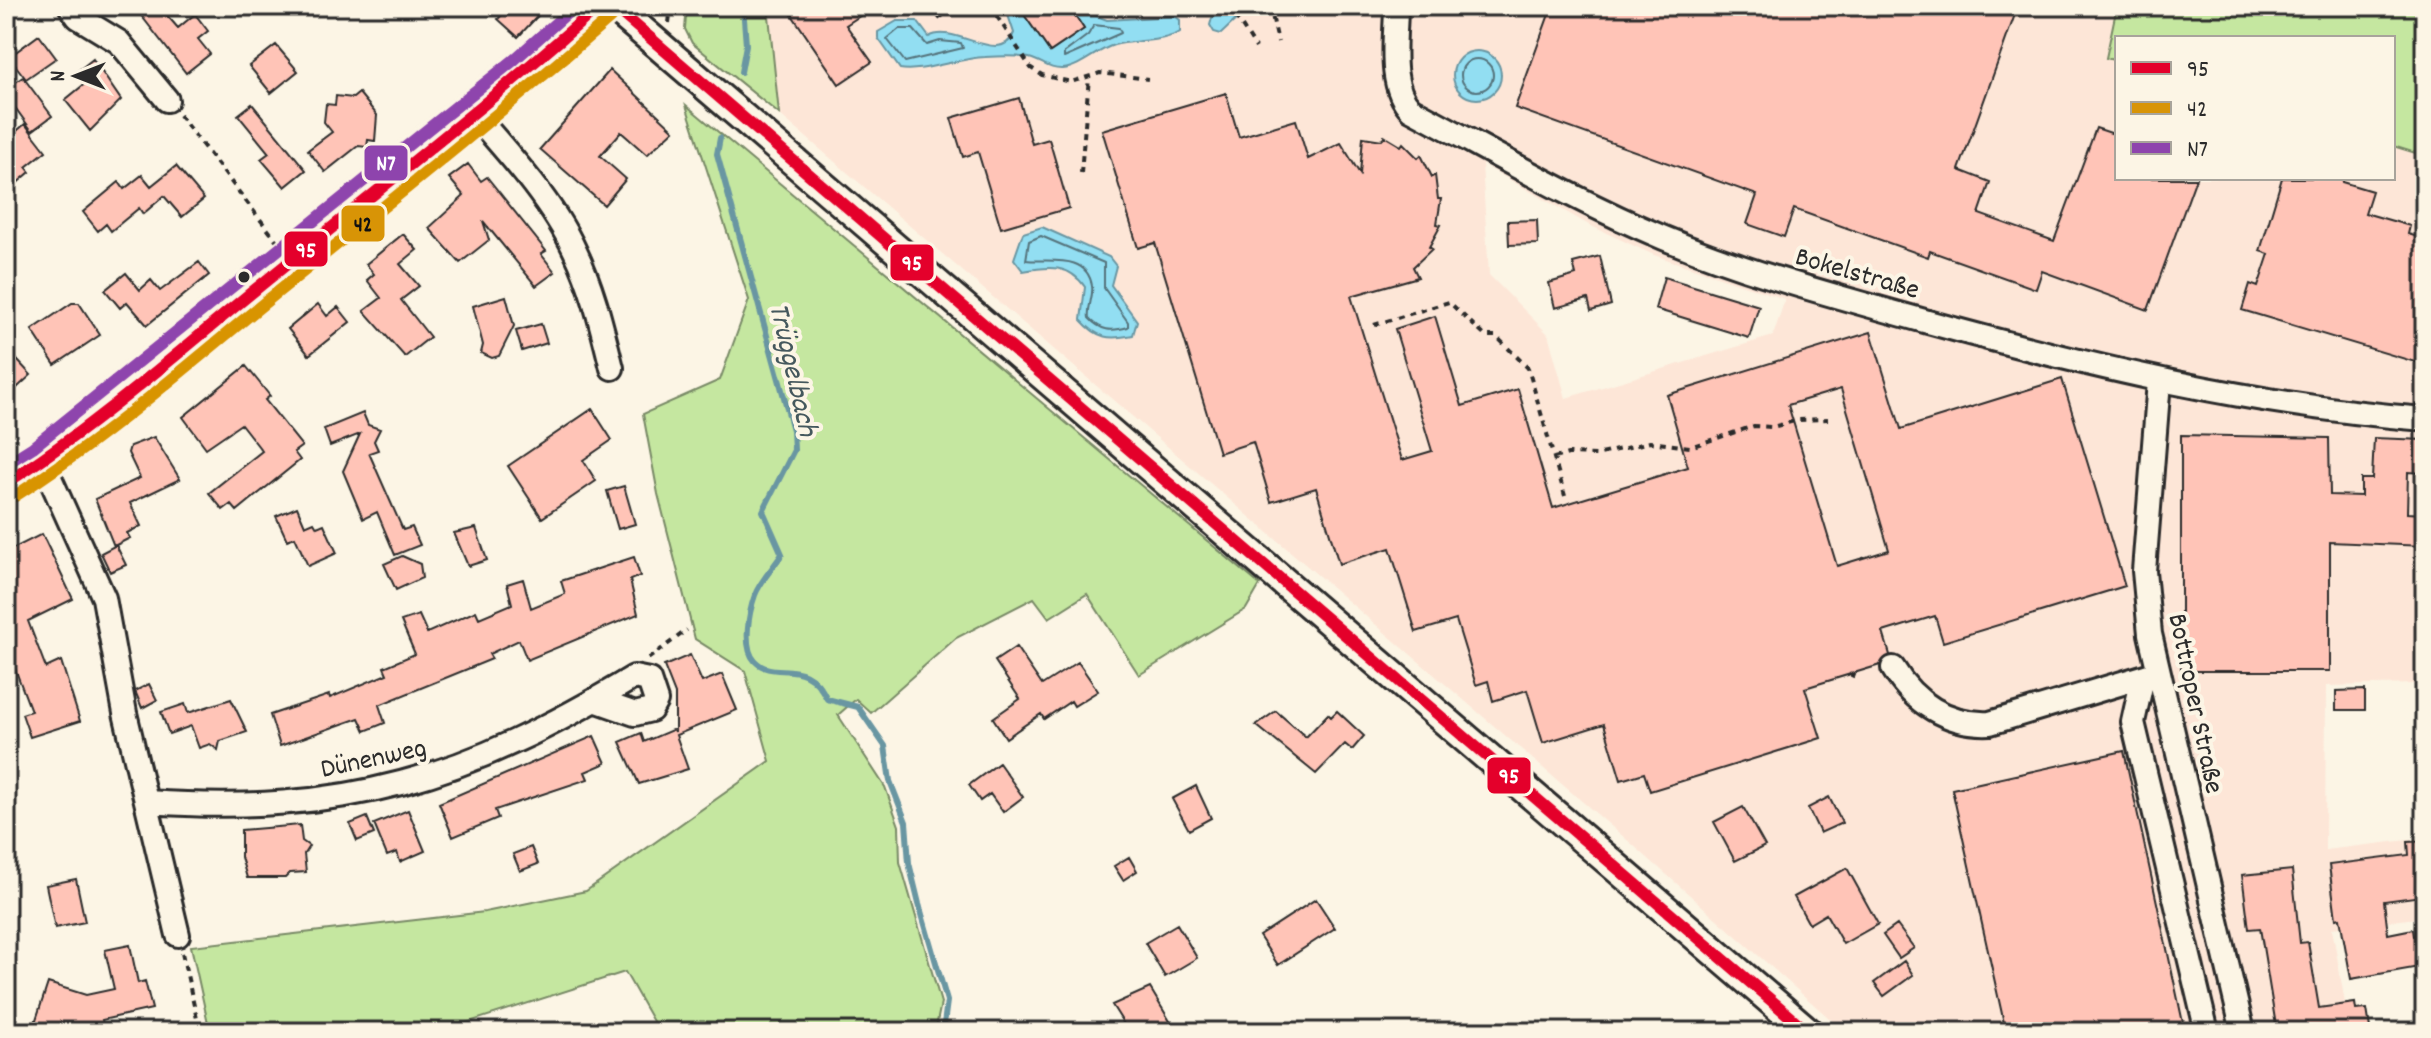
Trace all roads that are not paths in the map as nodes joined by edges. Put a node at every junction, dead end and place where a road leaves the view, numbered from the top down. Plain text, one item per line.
1 (70, 6) edge
2 (599, 6) edge
3 (613, 6) edge
4 (1396, 6) edge
5 (167, 100) road end
6 (473, 113) junction
7 (612, 368) dead end
8 (2159, 381) junction
9 (2425, 419) edge
10 (42, 460) junction
11 (6, 483) edge
12 (1893, 668) dead end
13 (2150, 674) junction
14 (595, 700) junction
15 (148, 802) junction
16 (178, 935) road end
17 (1808, 1032) edge
18 (2207, 1032) edge
19 (2243, 1032) edge

1 - 5 street
2 - 6 main road
3 - 17 main road
4 - 8 street, Bokelstraße
6 - 7 street
6 - 10 main road
8 - 9 street, Bokelstraße
8 - 13 street, Bottroper Straße
10 - 11 main road
10 - 15 street
12 - 13 street
13 - 18 street
13 - 19 street, Bottroper Straße
14 - 14 street, Dünenweg
14 - 15 street, Dünenweg
15 - 16 street

